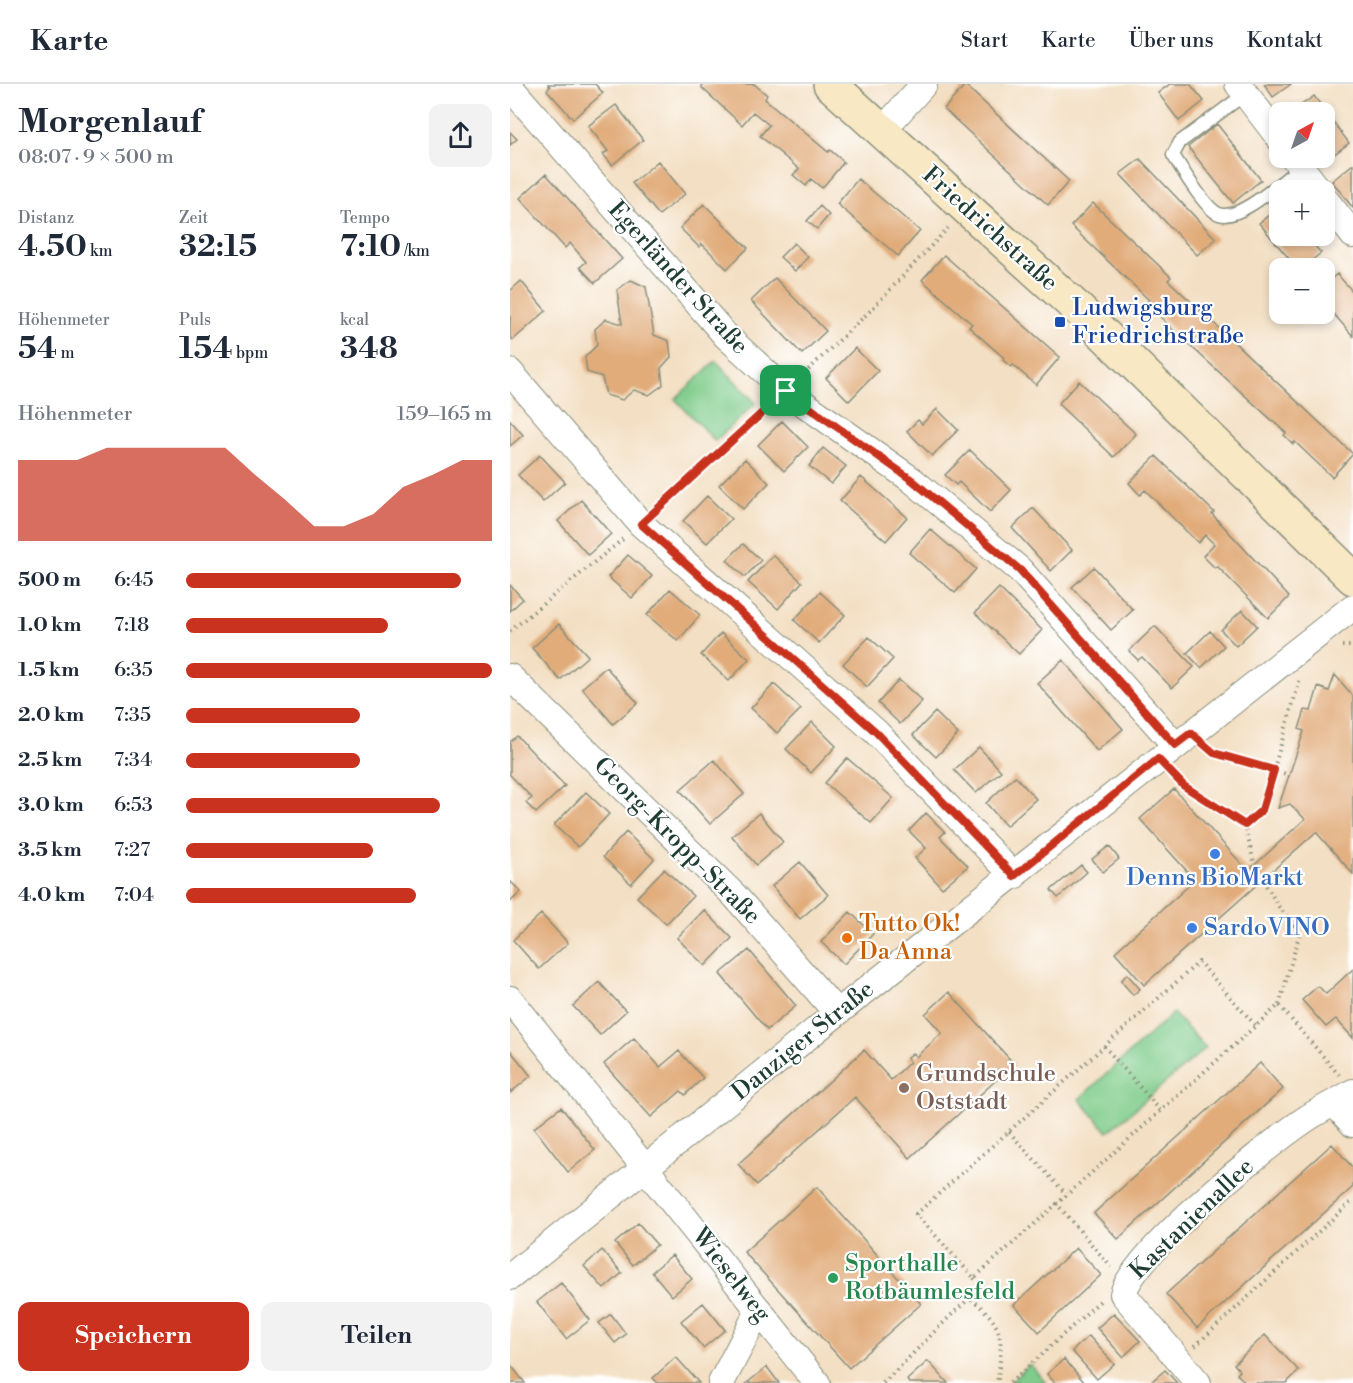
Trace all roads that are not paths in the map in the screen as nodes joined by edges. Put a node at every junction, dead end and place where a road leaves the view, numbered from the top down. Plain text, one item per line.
1 (830, 84) edge
2 (924, 84) edge
3 (510, 87) edge
4 (1241, 89) edge
5 (1269, 125) edge
6 (882, 131) junction
7 (1291, 168) edge
8 (1302, 168) edge
9 (1311, 180) edge
10 (1335, 212) edge
11 (1353, 235) edge
12 (510, 372) edge
13 (1353, 578) edge
14 (1353, 608) edge
15 (510, 676) edge
16 (1175, 746) junction
17 (1014, 876) junction
18 (510, 999) edge
19 (837, 1012) junction
20 (1344, 1093) edge
21 (1353, 1124) edge
22 (646, 1167) junction
23 (510, 1277) edge
24 (759, 1310) junction
25 (721, 1383) edge
26 (817, 1383) edge
27 (1198, 1383) edge

1 - 6 main road, Friedrichstraße
2 - 6 street
3 - 16 street, Egerländer Straße
4 - 5 street
4 - 7 lane
6 - 13 main road, Friedrichstraße
8 - 9 street
10 - 11 street
12 - 17 street
14 - 16 street, Danziger Straße
15 - 19 street, Georg-Kropp-Straße
16 - 17 street, Danziger Straße
17 - 19 street, Danziger Straße
18 - 22 street, Wieselweg
19 - 22 street, Danziger Straße
20 - 21 street
20 - 27 street, Kastanienallee
22 - 23 street, Danziger Straße
22 - 24 street, Wieselweg
24 - 25 street
24 - 26 street, Wieselweg

